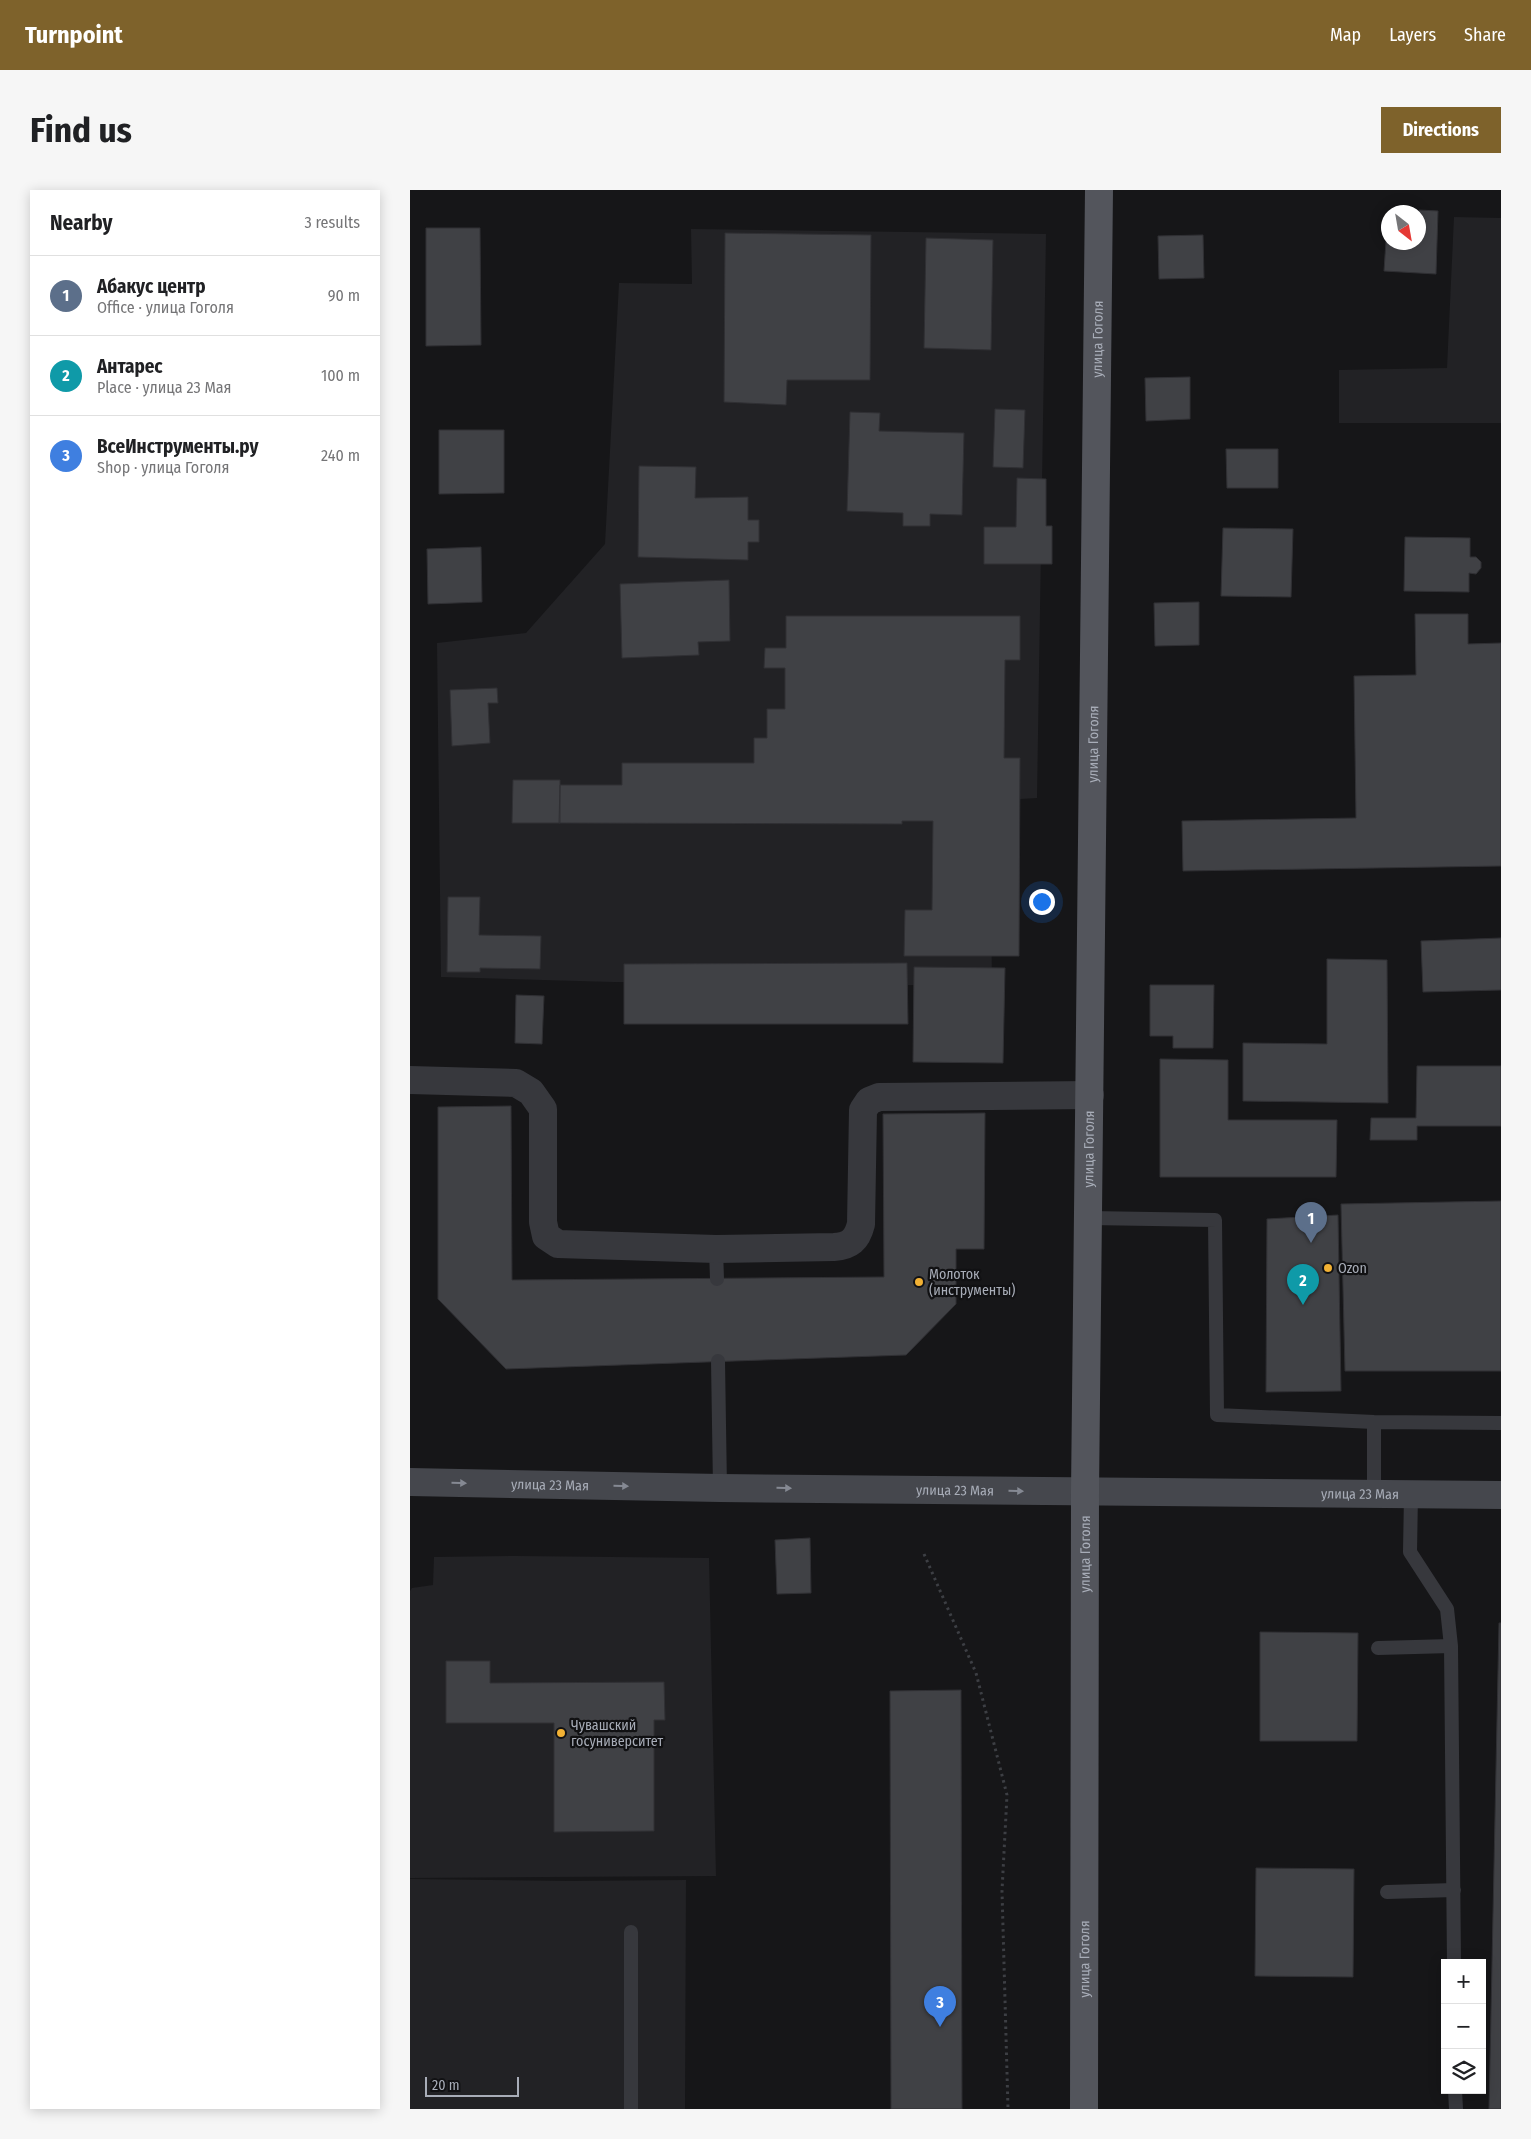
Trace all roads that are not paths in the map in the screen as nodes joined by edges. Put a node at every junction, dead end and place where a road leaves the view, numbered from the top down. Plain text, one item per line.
1 (1100, 190) edge
2 (410, 1080) edge
3 (1090, 1095) junction
4 (1089, 1218) junction
5 (716, 1248) junction
6 (717, 1279) dead end
7 (718, 1362) dead end
8 (1374, 1422) junction
9 (1501, 1423) edge
10 (410, 1482) edge
11 (720, 1488) junction
12 (1085, 1492) junction
13 (1374, 1495) junction
14 (1411, 1495) junction
15 (1501, 1495) edge
16 (1451, 1646) junction
17 (1378, 1648) dead end
18 (1454, 1890) junction
19 (1387, 1892) dead end
20 (632, 1932) dead end
21 (1454, 1959) edge
22 (1455, 2094) edge
23 (630, 2109) edge
24 (1084, 2109) edge
25 (1456, 2109) edge

1 - 3 main road, улица Гоголя
2 - 5 street
3 - 4 main road, улица Гоголя
3 - 5 street
4 - 8 lane
4 - 12 main road, улица Гоголя
5 - 6 lane
7 - 11 lane
8 - 9 lane
8 - 13 lane
10 -> 11 main road, улица 23 Мая
11 -> 12 main road, улица 23 Мая
12 - 13 main road, улица 23 Мая
12 - 24 main road, улица Гоголя
13 - 14 main road, улица 23 Мая
14 - 15 main road, улица 23 Мая
14 - 16 lane
16 - 17 lane
16 - 18 lane
18 - 19 lane
18 - 21 lane
20 - 23 lane
22 - 25 lane

